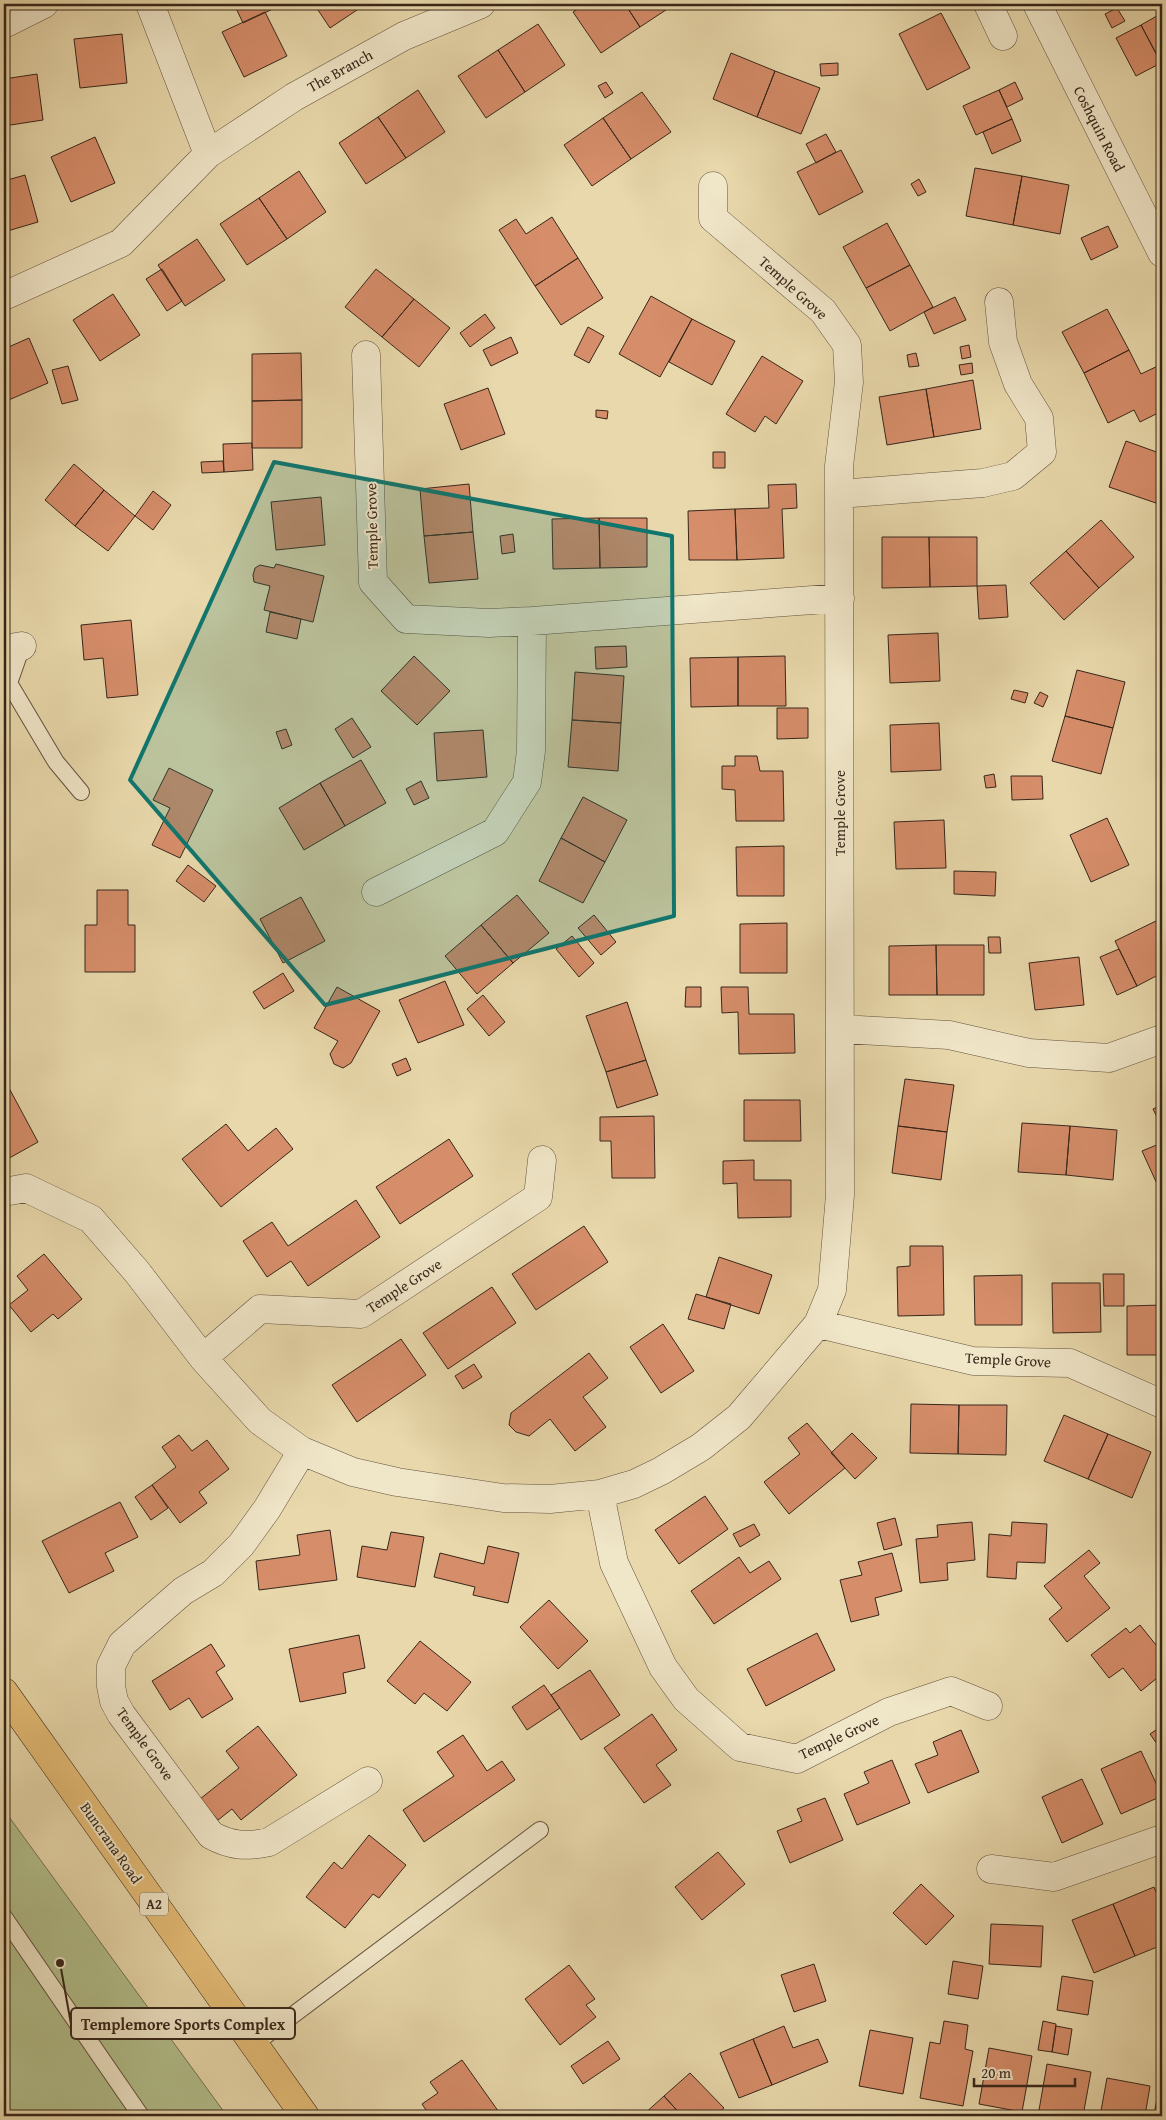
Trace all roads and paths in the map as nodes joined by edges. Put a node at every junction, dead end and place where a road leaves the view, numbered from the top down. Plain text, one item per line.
1 (44, 4) edge
2 (150, 4) edge
3 (481, 4) edge
4 (988, 4) edge
5 (1037, 4) edge
6 (4, 24) edge
7 (1003, 36) dead end
8 (208, 154) junction
9 (713, 186) dead end
10 (1162, 253) edge
11 (4, 296) edge
12 (999, 302) dead end
13 (366, 354) dead end
14 (839, 494) junction
15 (840, 598) junction
16 (532, 621) junction
17 (13, 647) edge
18 (81, 792) dead end
19 (376, 892) dead end
20 (841, 1029) junction
21 (1162, 1038) edge
22 (542, 1160) dead end
23 (4, 1192) edge
24 (818, 1324) junction
25 (202, 1358) junction
26 (1162, 1404) edge
27 (302, 1451) junction
28 (600, 1494) junction
29 (4, 1692) edge
30 (988, 1706) dead end
31 (368, 1781) dead end
32 (540, 1830) dead end
33 (1162, 1838) edge
34 (990, 1870) dead end
35 (4, 1917) edge
36 (254, 2045) junction
37 (141, 2116) edge
38 (305, 2116) edge

1 - 6 street
2 - 8 street
3 - 8 street, The Branch
4 - 7 street
5 - 10 street, Coshquin Road
8 - 11 street, The Branch
9 - 14 street, Temple Grove
12 - 14 street
13 - 16 street, Temple Grove
14 - 15 street, Temple Grove
15 - 16 street, Temple Grove
15 - 20 street, Temple Grove
16 - 19 street
17 - 18 lane
20 - 21 street
20 - 24 street, Temple Grove
22 - 25 street, Temple Grove
23 - 25 street, Temple Grove
24 - 26 street, Temple Grove
24 - 28 street, Temple Grove
25 - 27 street, Temple Grove
27 - 28 street, Temple Grove
27 - 31 street, Temple Grove
28 - 30 street, Temple Grove
29 - 36 highway, Buncrana Road / A2
32 - 36 lane
33 - 34 street
35 - 37 lane
36 - 38 highway, Buncrana Road / A2

